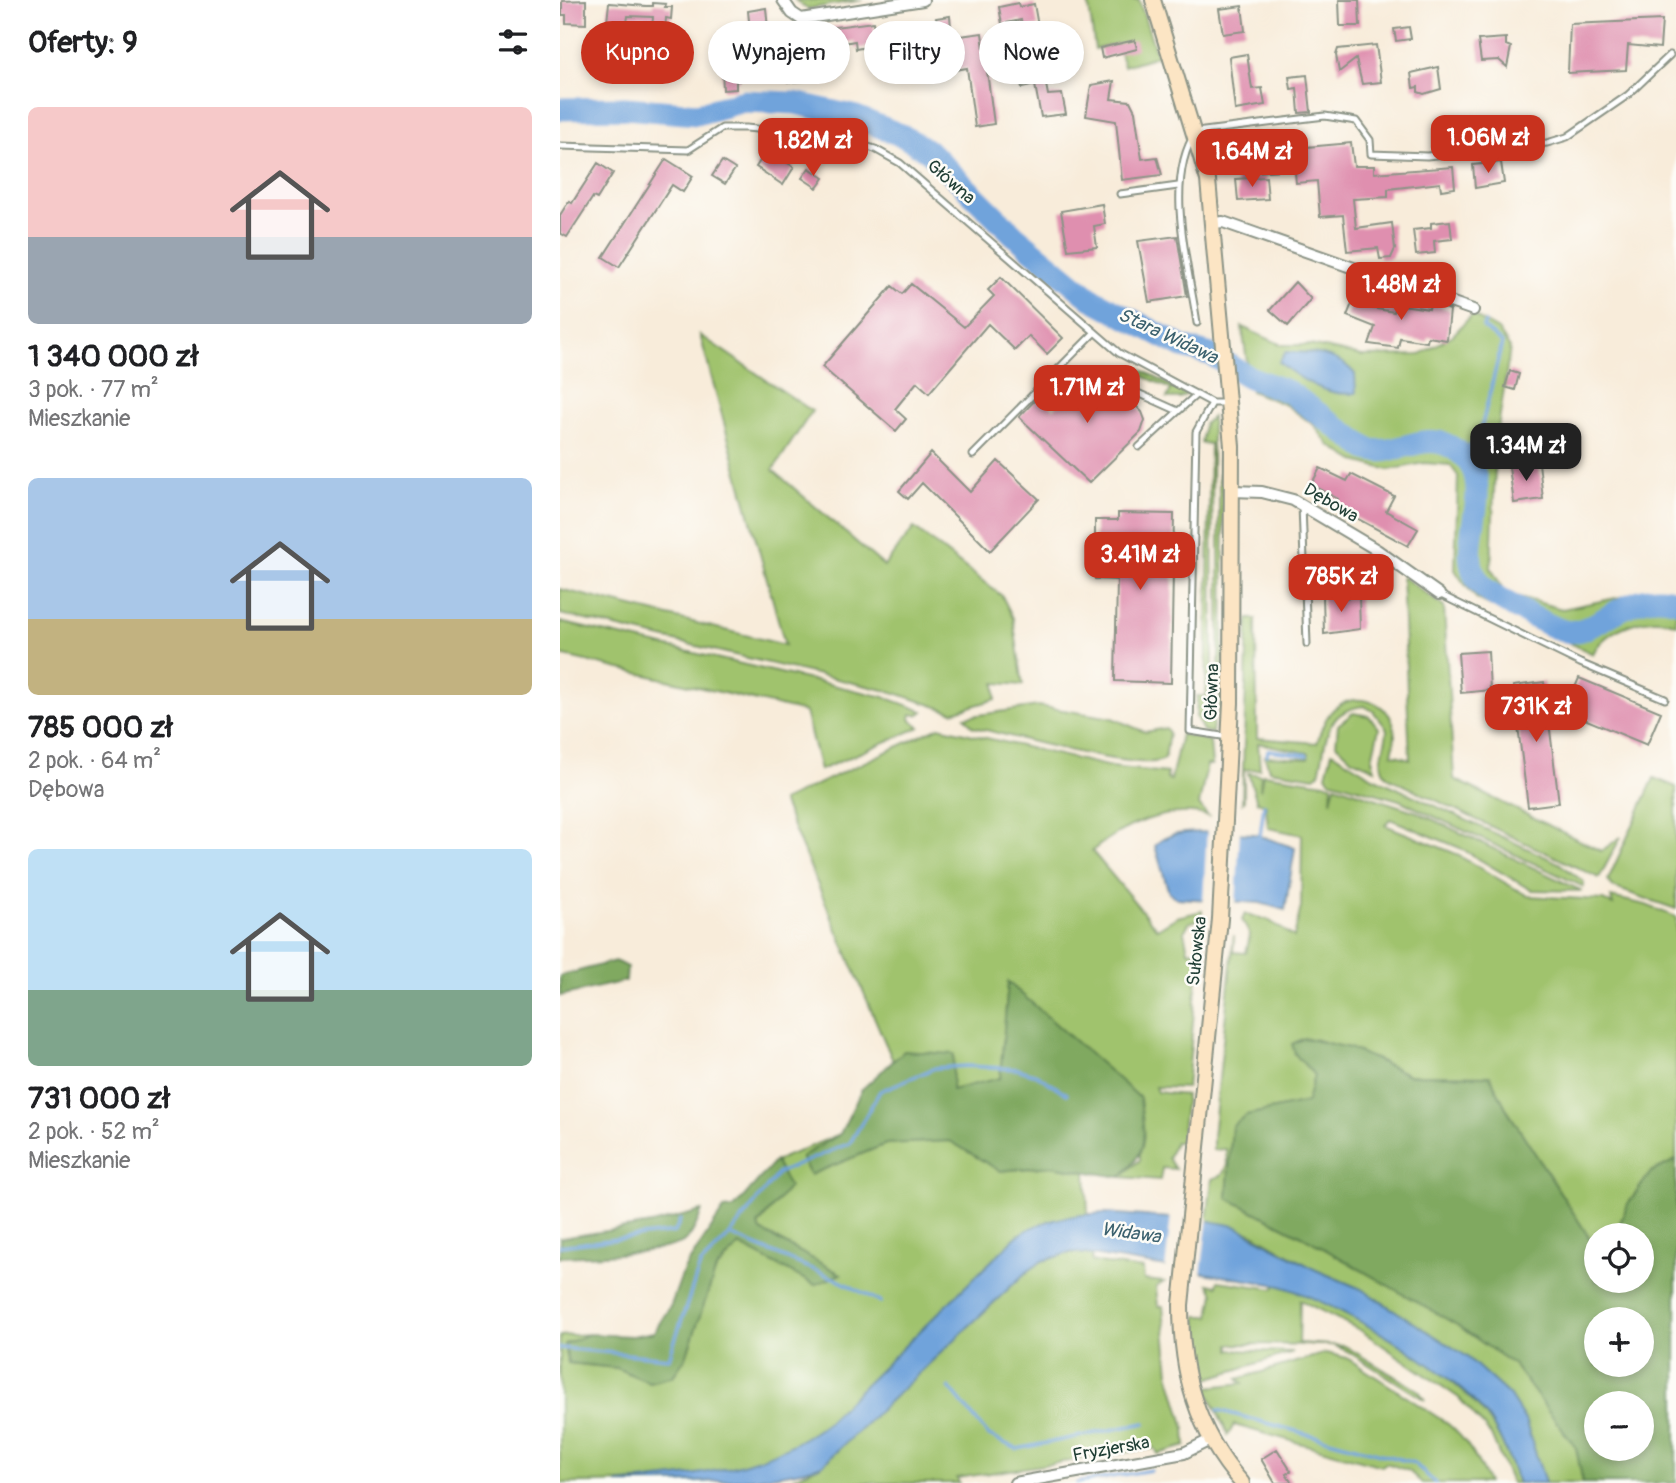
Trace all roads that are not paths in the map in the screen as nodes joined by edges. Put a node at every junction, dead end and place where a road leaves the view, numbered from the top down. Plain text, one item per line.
1 (783, 0) edge
2 (923, 0) edge
3 (1158, 6) edge
4 (1670, 54) dead end
5 (1196, 132) junction
6 (560, 146) edge
7 (1178, 186) junction
8 (1120, 194) dead end
9 (1215, 227) junction
10 (1473, 310) dead end
11 (1197, 323) dead end
12 (1095, 332) junction
13 (1129, 389) dead end
14 (1197, 394) junction
15 (1212, 403) junction
16 (1230, 403) junction
17 (1178, 411) junction
18 (1139, 447) dead end
19 (973, 455) dead end
20 (1232, 491) junction
21 (1302, 505) junction
22 (1439, 594) joint
23 (1307, 644) dead end
24 (1665, 699) dead end
25 (1230, 734) junction
26 (1210, 1440) junction
27 (1015, 1483) edge
28 (1242, 1483) edge

1 - 2 street
3 - 5 main road, Główna
4 - 5 lane
5 - 7 lane
5 - 9 main road, Główna
6 - 12 lane, Główna
7 - 8 lane
7 - 11 lane
9 - 10 street
9 - 16 main road, Główna
12 - 14 lane, Główna
12 - 19 lane
13 - 17 lane
14 - 15 lane, Główna
14 - 17 lane
15 - 16 lane
15 - 25 lane
16 - 20 main road, Główna
17 - 18 lane
20 - 21 street, Dębowa
20 - 25 main road, Główna
21 - 22 street, Dębowa
21 - 23 lane
22 - 24 lane
25 - 26 main road, Sułowska
26 - 27 street, Fryzjerska
26 - 28 main road

